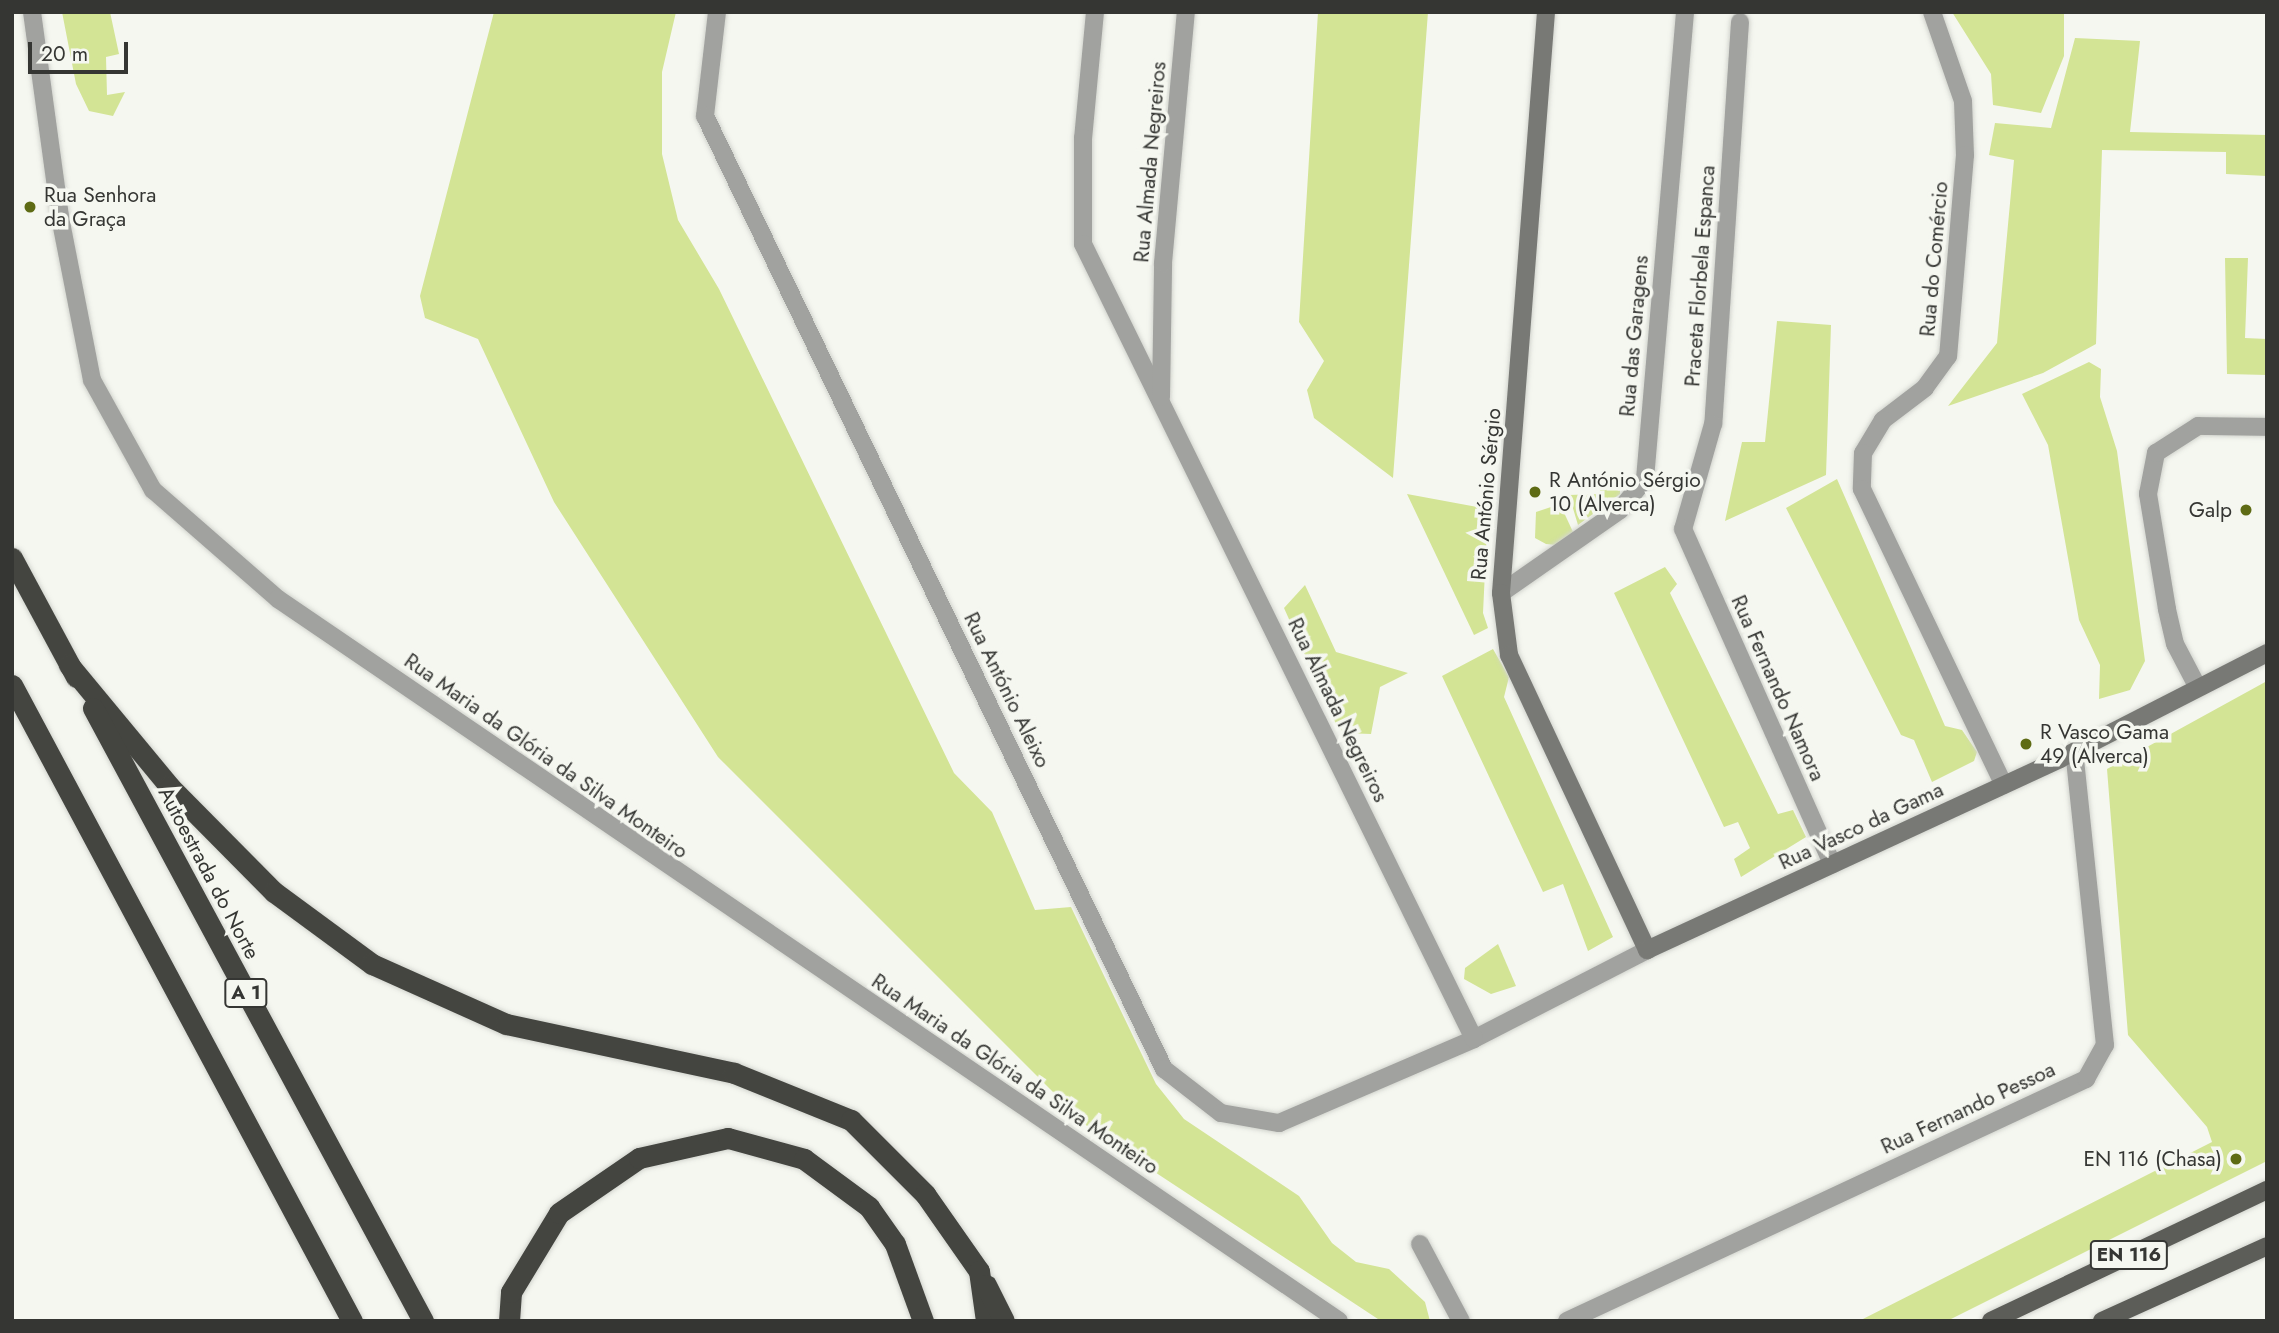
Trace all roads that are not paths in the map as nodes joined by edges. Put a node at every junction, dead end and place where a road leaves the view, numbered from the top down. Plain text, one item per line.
1 (32, 12) edge
2 (717, 12) edge
3 (1095, 12) edge
4 (1186, 12) edge
5 (1546, 12) edge
6 (1685, 12) edge
7 (1932, 12) edge
8 (1740, 22) dead end
9 (1161, 401) junction
10 (2267, 427) edge
11 (1683, 529) joint
12 (12, 558) edge
13 (1501, 593) junction
14 (2267, 653) edge
15 (69, 665) junction
16 (12, 685) edge
17 (2197, 686) junction
18 (2074, 752) junction
19 (2004, 785) junction
20 (1832, 864) junction
21 (1647, 950) junction
22 (1474, 1039) junction
23 (2267, 1190) edge
24 (1420, 1244) dead end
25 (2267, 1246) edge
26 (979, 1271) junction
27 (352, 1321) edge
28 (424, 1321) edge
29 (509, 1321) edge
30 (923, 1321) edge
31 (986, 1321) edge
32 (1004, 1321) edge
33 (1339, 1321) edge
34 (1461, 1321) edge
35 (1567, 1321) edge
36 (1991, 1321) edge
37 (2102, 1321) edge

1 - 33 street, Rua Maria da Glória da Silva Monteiro
2 - 22 street, Rua António Aleixo
3 - 9 street, Rua Almada Negreiros
4 - 9 street, Rua Almada Negreiros
5 - 13 main road, Rua António Sérgio
6 - 13 street, Rua das Garagens
7 - 19 street, Rua do Comércio
8 - 11 street, Praceta Florbela Espanca
9 - 22 street, Rua Almada Negreiros
10 - 17 street
11 - 20 street, Rua Fernando Namora
12 - 15 highway, Autoestrada do Norte / A 1
13 - 21 main road, Rua António Sérgio
14 - 17 main road, Rua Vasco da Gama
15 - 26 highway
15 - 28 highway, Autoestrada do Norte / A 1
16 - 27 highway
17 - 18 main road, Rua Vasco da Gama
18 - 19 main road, Rua Vasco da Gama
18 - 35 street, Rua Fernando Pessoa
19 - 20 main road, Rua Vasco da Gama
20 - 21 main road, Rua Vasco da Gama
21 - 22 street, Rua Vasco da Gama
23 - 36 main road, EN 116
24 - 34 street
25 - 37 main road, EN 116
26 - 31 highway
26 - 32 highway
29 - 30 highway

